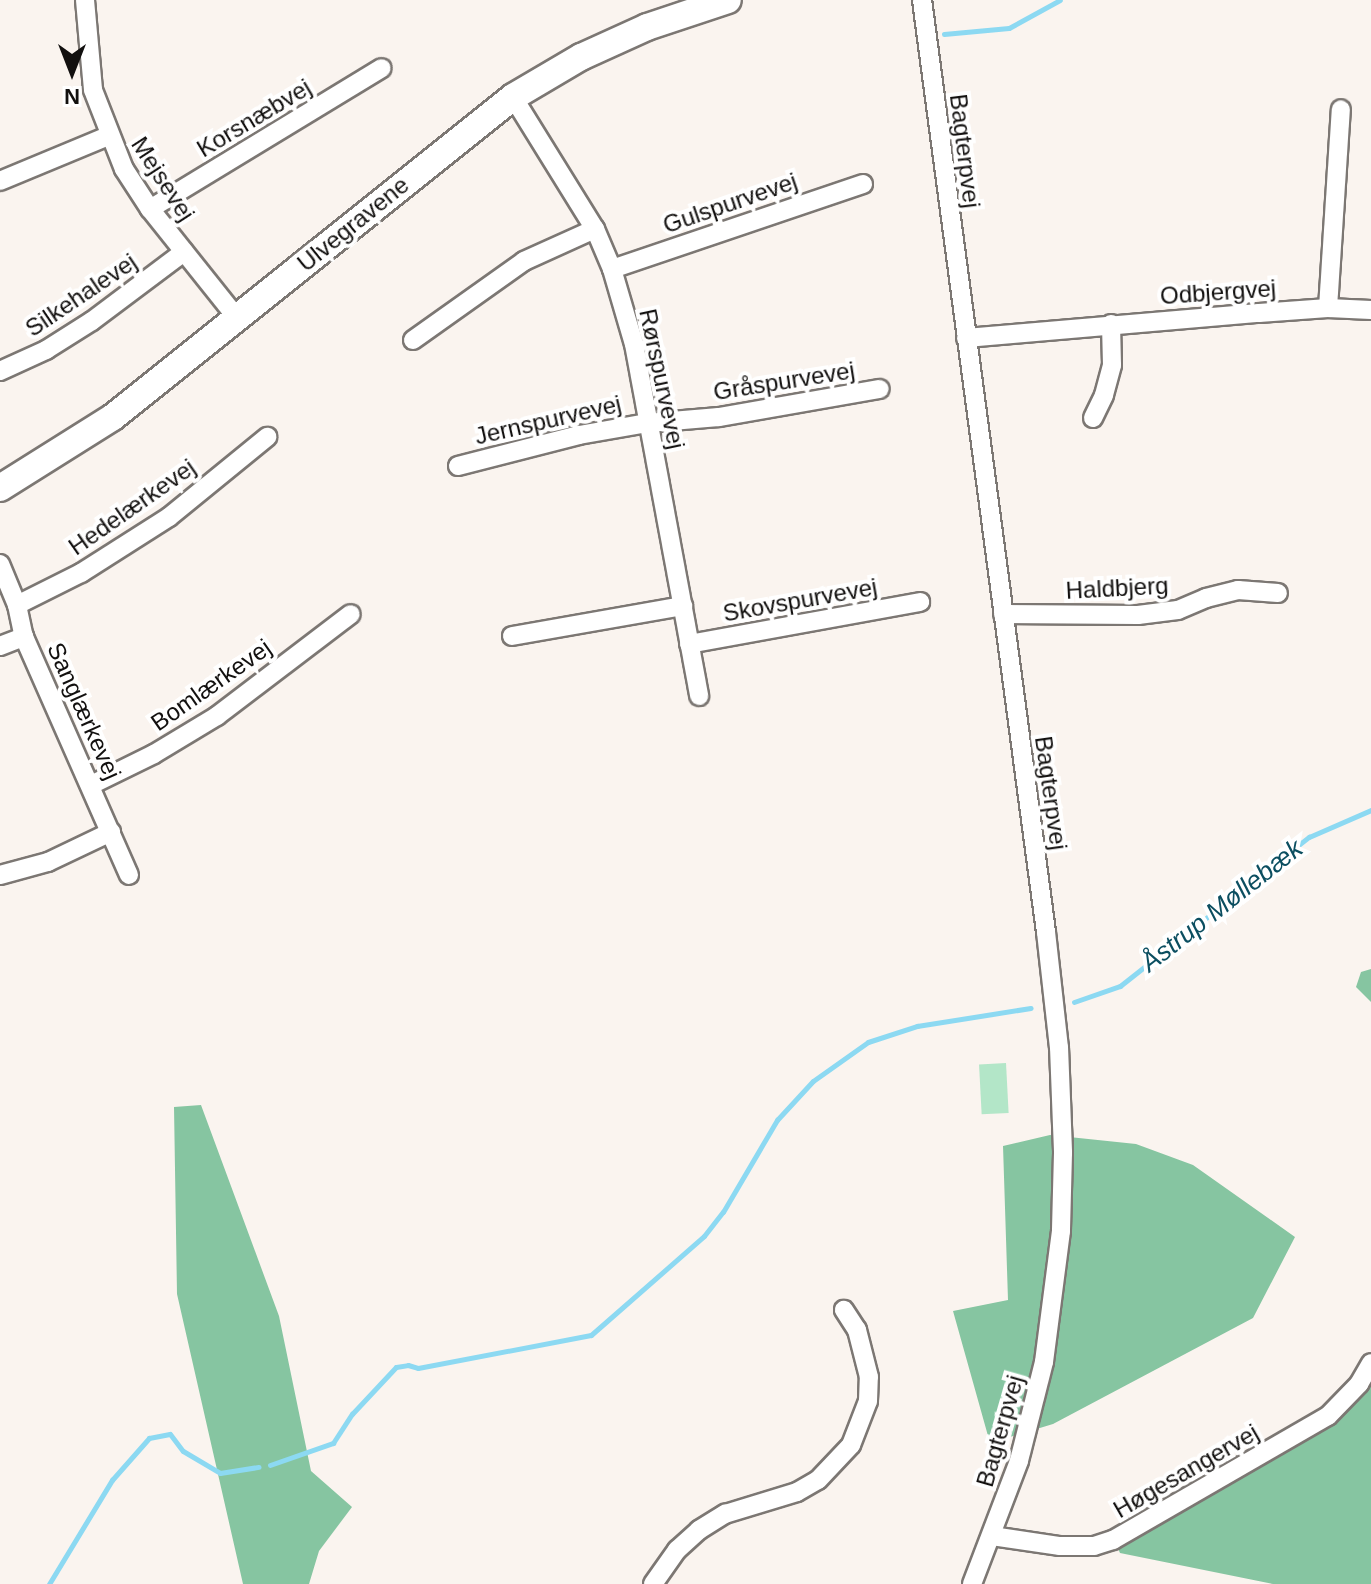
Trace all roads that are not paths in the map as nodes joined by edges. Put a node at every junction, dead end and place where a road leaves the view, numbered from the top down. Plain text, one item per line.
1 (85, 0) edge
2 (728, 0) edge
3 (922, 0) edge
4 (382, 68) dead end
5 (513, 97) junction
6 (1341, 109) dead end
7 (108, 136) junction
8 (0, 181) edge
9 (863, 184) dead end
10 (150, 209) junction
11 (595, 229) junction
12 (184, 252) junction
13 (612, 269) junction
14 (1328, 308) junction
15 (1371, 310) edge
16 (237, 318) junction
17 (1111, 324) junction
18 (966, 338) junction
19 (413, 340) dead end
20 (0, 371) edge
21 (880, 389) dead end
22 (1093, 418) dead end
23 (648, 423) junction
24 (267, 437) dead end
25 (458, 466) dead end
26 (0, 488) edge
27 (0, 564) edge
28 (1278, 593) dead end
29 (920, 602) dead end
30 (17, 605) junction
31 (683, 606) junction
32 (351, 614) dead end
33 (1003, 614) junction
34 (512, 636) dead end
35 (24, 637) junction
36 (689, 644) junction
37 (0, 646) edge
38 (699, 696) dead end
39 (91, 785) junction
40 (111, 832) junction
41 (0, 875) edge
42 (129, 875) dead end
43 (844, 1310) dead end
44 (1371, 1363) edge
45 (992, 1536) junction
46 (653, 1584) edge
47 (972, 1584) edge

1 - 7 street, Mejsevej
2 - 5 street, Ulvegravene
3 - 18 street, Bagterpvej
4 - 10 street, Korsnæbvej
5 - 11 street, Rørspurvevej
5 - 16 street, Ulvegravene
6 - 14 street
7 - 8 street
7 - 10 street, Mejsevej
9 - 13 street, Gulspurvevej
10 - 12 street, Mejsevej
11 - 13 street, Rørspurvevej
11 - 19 street
12 - 16 street, Mejsevej
12 - 20 street, Silkehalevej
13 - 23 street, Rørspurvevej
14 - 15 street, Odbjergvej
14 - 17 street, Odbjergvej
16 - 26 street, Ulvegravene
17 - 18 street, Odbjergvej
17 - 22 street
18 - 33 street, Bagterpvej
21 - 23 street, Gråspurvevej
23 - 25 street, Jernspurvevej
23 - 31 street, Rørspurvevej
24 - 30 street, Hedelærkevej
27 - 30 street, Sanglærkevej
28 - 33 street, Haldbjerg
29 - 36 street, Skovspurvevej
30 - 35 street, Sanglærkevej
31 - 34 street
31 - 36 street, Rørspurvevej
32 - 39 street, Bomlærkevej
33 - 45 street, Bagterpvej
35 - 37 street
35 - 39 street, Sanglærkevej
36 - 38 street, Rørspurvevej
39 - 40 street, Sanglærkevej
40 - 41 street
40 - 42 street, Sanglærkevej
43 - 46 street
44 - 45 street, Høgesangervej
45 - 47 street, Bagterpvej

